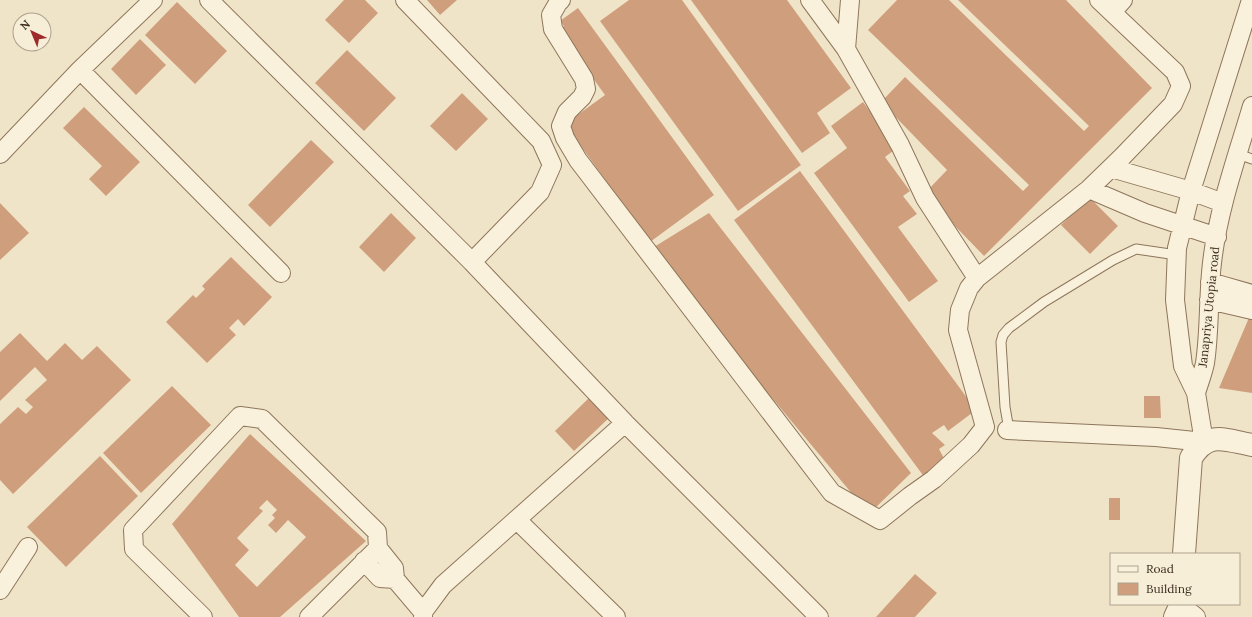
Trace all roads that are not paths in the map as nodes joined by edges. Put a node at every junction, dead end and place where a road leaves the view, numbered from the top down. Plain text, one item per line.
1 (153, 0) edge
2 (209, 0) edge
3 (404, 0) edge
4 (561, 0) edge
5 (810, 0) edge
6 (850, 0) edge
7 (1251, 0) edge
8 (1111, 4) edge
9 (846, 49) junction
10 (80, 70) junction
11 (1252, 106) edge
12 (0, 154) edge
13 (1245, 156) edge
14 (1111, 168) junction
15 (1089, 189) junction
16 (1191, 191) junction
17 (1223, 203) junction
18 (1182, 226) junction
19 (1217, 237) junction
20 (1177, 255) junction
21 (472, 262) junction
22 (281, 273) dead end
23 (977, 278) junction
24 (1210, 282) junction
25 (1252, 294) edge
26 (1209, 300) junction
27 (1252, 310) edge
28 (1196, 393) junction
29 (625, 423) junction
30 (1008, 430) joint
31 (1204, 442) junction
32 (1252, 445) edge
33 (517, 520) junction
34 (28, 547) dead end
35 (378, 548) junction
36 (1184, 553) edge
37 (364, 561) junction
38 (395, 579) junction
39 (0, 590) edge
40 (423, 614) edge
41 (203, 617) edge
42 (309, 617) edge
43 (616, 617) edge
44 (819, 617) edge

1 - 10 street
2 - 21 street
3 - 21 street
4 - 23 street
5 - 9 street
6 - 9 street
7 - 16 street, Janapriya Utopia road
8 - 14 street
9 - 23 street
10 - 12 street
10 - 22 street
11 - 13 street, Janapriya Utopia road
13 - 17 street, Janapriya Utopia road
14 - 15 street
14 - 16 street
15 - 18 street
15 - 23 street
16 - 17 street
16 - 18 street, Janapriya Utopia road
17 - 19 street, Janapriya Utopia road
18 - 19 street
18 - 20 street, Janapriya Utopia road
19 - 24 street, Janapriya Utopia road
20 - 28 street, Janapriya Utopia road
20 - 30 lane
21 - 29 street
24 - 25 street
24 - 26 street, Janapriya Utopia road
26 - 27 street
26 - 28 street, Janapriya Utopia road
28 - 31 street
29 - 33 street
29 - 44 street
30 - 31 street
31 - 32 street
31 - 36 street
33 - 40 street
33 - 43 street
34 - 39 street
35 - 37 street
35 - 38 street
35 - 41 street
37 - 38 street
37 - 42 street
38 - 40 street

